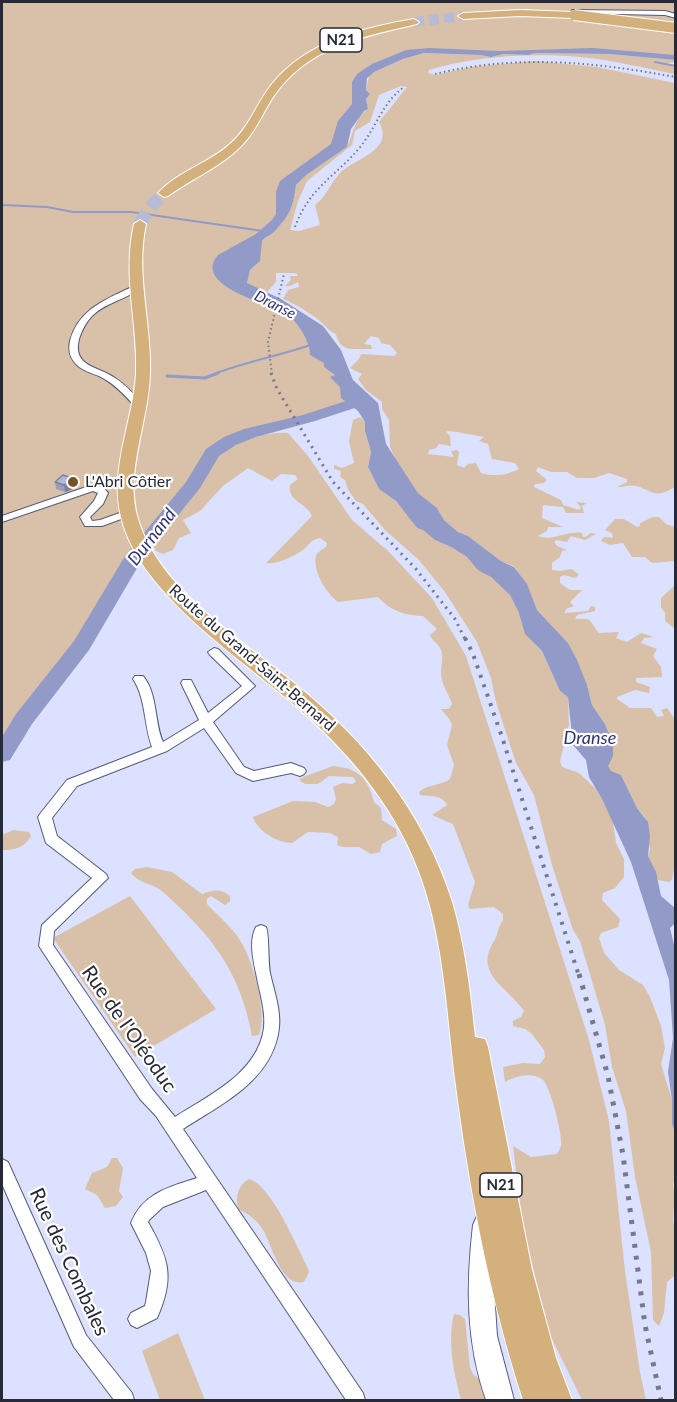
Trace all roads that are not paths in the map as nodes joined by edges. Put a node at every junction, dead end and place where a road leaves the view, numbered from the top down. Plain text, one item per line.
1 (577, 11) junction
2 (658, 11) junction
3 (675, 11) edge
4 (560, 14) junction
5 (463, 16) tunnel mouth
6 (675, 16) edge
7 (617, 20) dead end
8 (414, 22) tunnel mouth
9 (675, 28) edge
10 (164, 194) tunnel mouth
11 (140, 224) tunnel mouth
12 (137, 288) junction
13 (140, 407) junction
14 (2, 519) edge
15 (129, 519) junction
16 (214, 652) dead end
17 (139, 678) dead end
18 (187, 683) dead end
19 (206, 721) junction
20 (161, 748) junction
21 (300, 771) dead end
22 (261, 931) dead end
23 (455, 966) junction
24 (172, 1126) junction
25 (2, 1167) edge
26 (207, 1182) junction
27 (489, 1210) junction
28 (505, 1289) junction
29 (137, 1319) dead end
30 (483, 1322) junction
31 (125, 1401) edge
32 (356, 1401) edge
33 (500, 1401) edge
34 (538, 1401) edge
35 (557, 1401) edge

1 - 2 street
1 - 4 main road
1 - 9 main road, bridge
2 - 3 street
2 - 4 street
2 - 6 street
2 - 7 street
4 - 5 main road
8 - 10 main road, N21
11 - 12 main road, Route du Grand-Saint-Bernard / N21
12 - 13 main road, Route du Grand-Saint-Bernard / N21
12 - 13 street
13 - 15 main road, Route du Grand-Saint-Bernard / N21
14 - 15 street
15 - 23 main road, Route du Grand-Saint-Bernard / N21
16 - 19 street
17 - 20 street
18 - 19 street
19 - 20 street
19 - 21 street
20 - 24 street, Rue de l'Oléoduc
22 - 24 street
23 - 27 main road, Route du Grand-Saint-Bernard / N21
23 - 35 main road, Route du Grand-Saint-Bernard / N21
24 - 26 street, Rue de l'Oléoduc
25 - 31 street, Rue des Combales
26 - 29 street
26 - 32 street, Rue de l'Oléoduc
27 - 28 main road, Route du Grand-Saint-Bernard / N21
27 - 30 street
28 - 30 street
28 - 34 main road, Route du Grand-Saint-Bernard / N21
30 - 33 street

